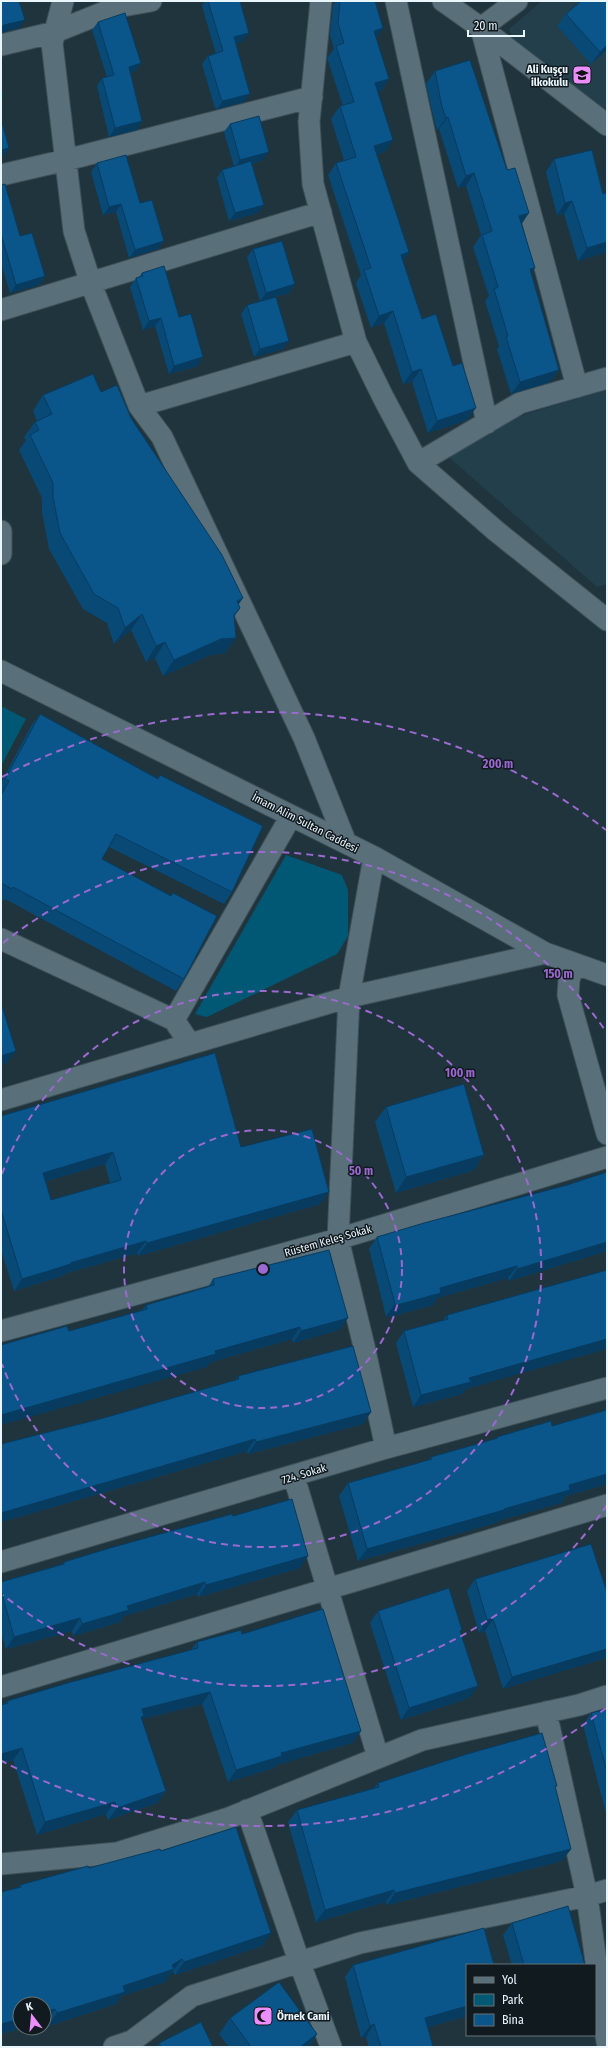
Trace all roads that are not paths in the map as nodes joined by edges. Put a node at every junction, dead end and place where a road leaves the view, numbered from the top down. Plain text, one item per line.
1 (63, 1) edge
2 (151, 1) edge
3 (321, 1) edge
4 (396, 1) edge
5 (442, 1) edge
6 (517, 1) edge
7 (481, 28) junction
8 (55, 32) junction
9 (1, 45) edge
10 (312, 97) junction
11 (607, 125) edge
12 (66, 160) junction
13 (1, 175) edge
14 (321, 212) junction
15 (91, 284) junction
16 (1, 310) edge
17 (356, 342) junction
18 (607, 378) edge
19 (577, 387) junction
20 (139, 406) junction
21 (487, 423) junction
22 (418, 463) junction
23 (1, 531) edge
24 (1, 554) edge
25 (607, 620) edge
26 (1, 671) edge
27 (291, 816) junction
28 (346, 843) junction
29 (374, 857) junction
30 (1, 939) edge
31 (544, 953) junction
32 (574, 964) junction
33 (607, 975) edge
34 (348, 997) junction
35 (174, 1020) junction
36 (190, 1044) junction
37 (1, 1100) edge
38 (607, 1134) edge
39 (607, 1157) edge
40 (338, 1239) junction
41 (1, 1331) edge
42 (607, 1388) edge
43 (386, 1448) junction
44 (294, 1477) junction
45 (607, 1505) edge
46 (1, 1562) edge
47 (327, 1589) junction
48 (1, 1687) edge
49 (607, 1696) edge
50 (546, 1712) junction
51 (378, 1757) junction
52 (247, 1810) junction
53 (1, 1864) edge
54 (597, 1893) edge
55 (299, 1962) junction
56 (607, 2042) edge
57 (114, 2047) edge
58 (331, 2047) edge

1 - 8 street
2 - 8 street
3 - 10 street
4 - 21 street
5 - 7 street
6 - 7 street
7 - 11 street
7 - 19 street
8 - 9 street
8 - 12 street
10 - 12 street
10 - 14 street
12 - 13 street
12 - 15 street
14 - 15 street
14 - 17 street
15 - 16 street
15 - 20 street
17 - 20 street
17 - 22 street
18 - 19 street
19 - 21 street
20 - 28 street
21 - 22 street
22 - 25 street
23 - 24 street
26 - 27 street, İmam Alim Sultan Caddesi
27 - 28 street, İmam Alim Sultan Caddesi
27 - 35 street
28 - 29 street, İmam Alim Sultan Caddesi
29 - 31 street, İmam Alim Sultan Caddesi
29 - 34 street
30 - 35 street
31 - 32 street, İmam Alim Sultan Caddesi
31 - 34 street
32 - 33 street, İmam Alim Sultan Caddesi
32 - 38 street
34 - 36 street
34 - 40 street
35 - 36 street
36 - 37 street
39 - 40 street, Rüstem Keleş Sokak
40 - 41 street, Rüstem Keleş Sokak
40 - 43 street
42 - 43 street, 724. Sokak
43 - 44 street, 724. Sokak
44 - 46 street, 724. Sokak
44 - 47 street
45 - 47 street
47 - 48 street
47 - 51 street
49 - 50 street
50 - 51 street
50 - 54 street
51 - 52 street
52 - 53 street
52 - 55 street
54 - 55 street
54 - 56 street
55 - 57 street
55 - 58 street

